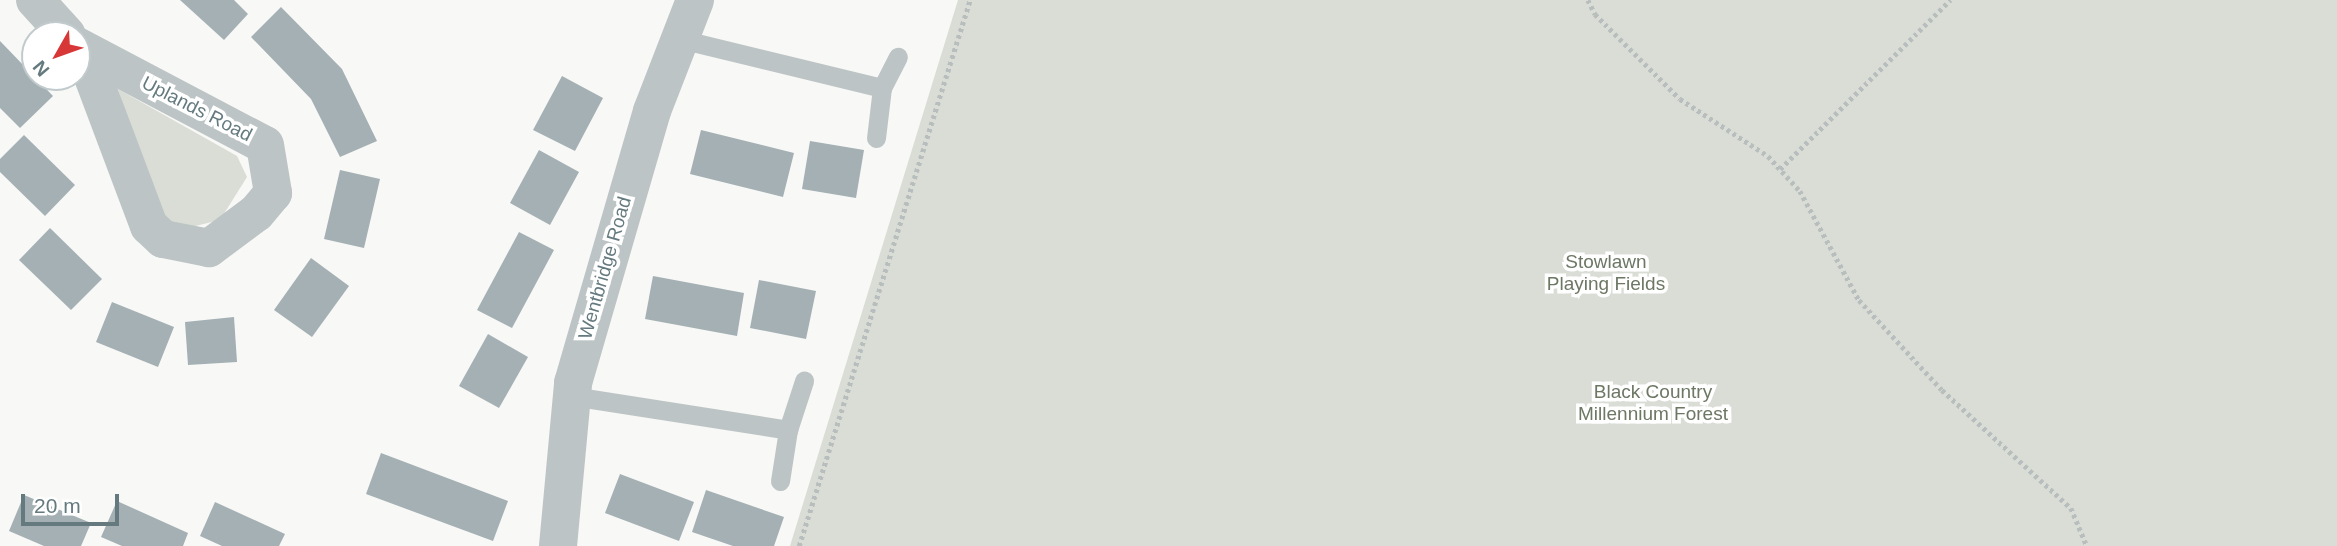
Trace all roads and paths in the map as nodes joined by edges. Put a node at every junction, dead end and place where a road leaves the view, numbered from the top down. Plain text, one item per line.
1 (35, 0) edge
2 (695, 0) edge
3 (970, 0) edge
4 (1588, 0) edge
5 (1950, 0) edge
6 (54, 21) edge
7 (680, 39) junction
8 (76, 45) edge
9 (898, 57) dead end
10 (882, 88) junction
11 (877, 138) dead end
12 (1780, 169) junction
13 (804, 381) dead end
14 (572, 396) junction
15 (788, 430) junction
16 (780, 481) dead end
17 (558, 546) edge
18 (799, 546) edge
19 (2087, 546) edge

1 - 6 street, Uplands Road
2 - 7 street, Wentbridge Road
3 - 18 path
4 - 12 path
5 - 12 path
7 - 10 lane
7 - 14 street, Wentbridge Road
8 - 8 street, Uplands Road
9 - 10 lane
10 - 11 lane
12 - 19 path
13 - 15 lane
14 - 15 lane
14 - 17 street, Wentbridge Road
15 - 16 lane

